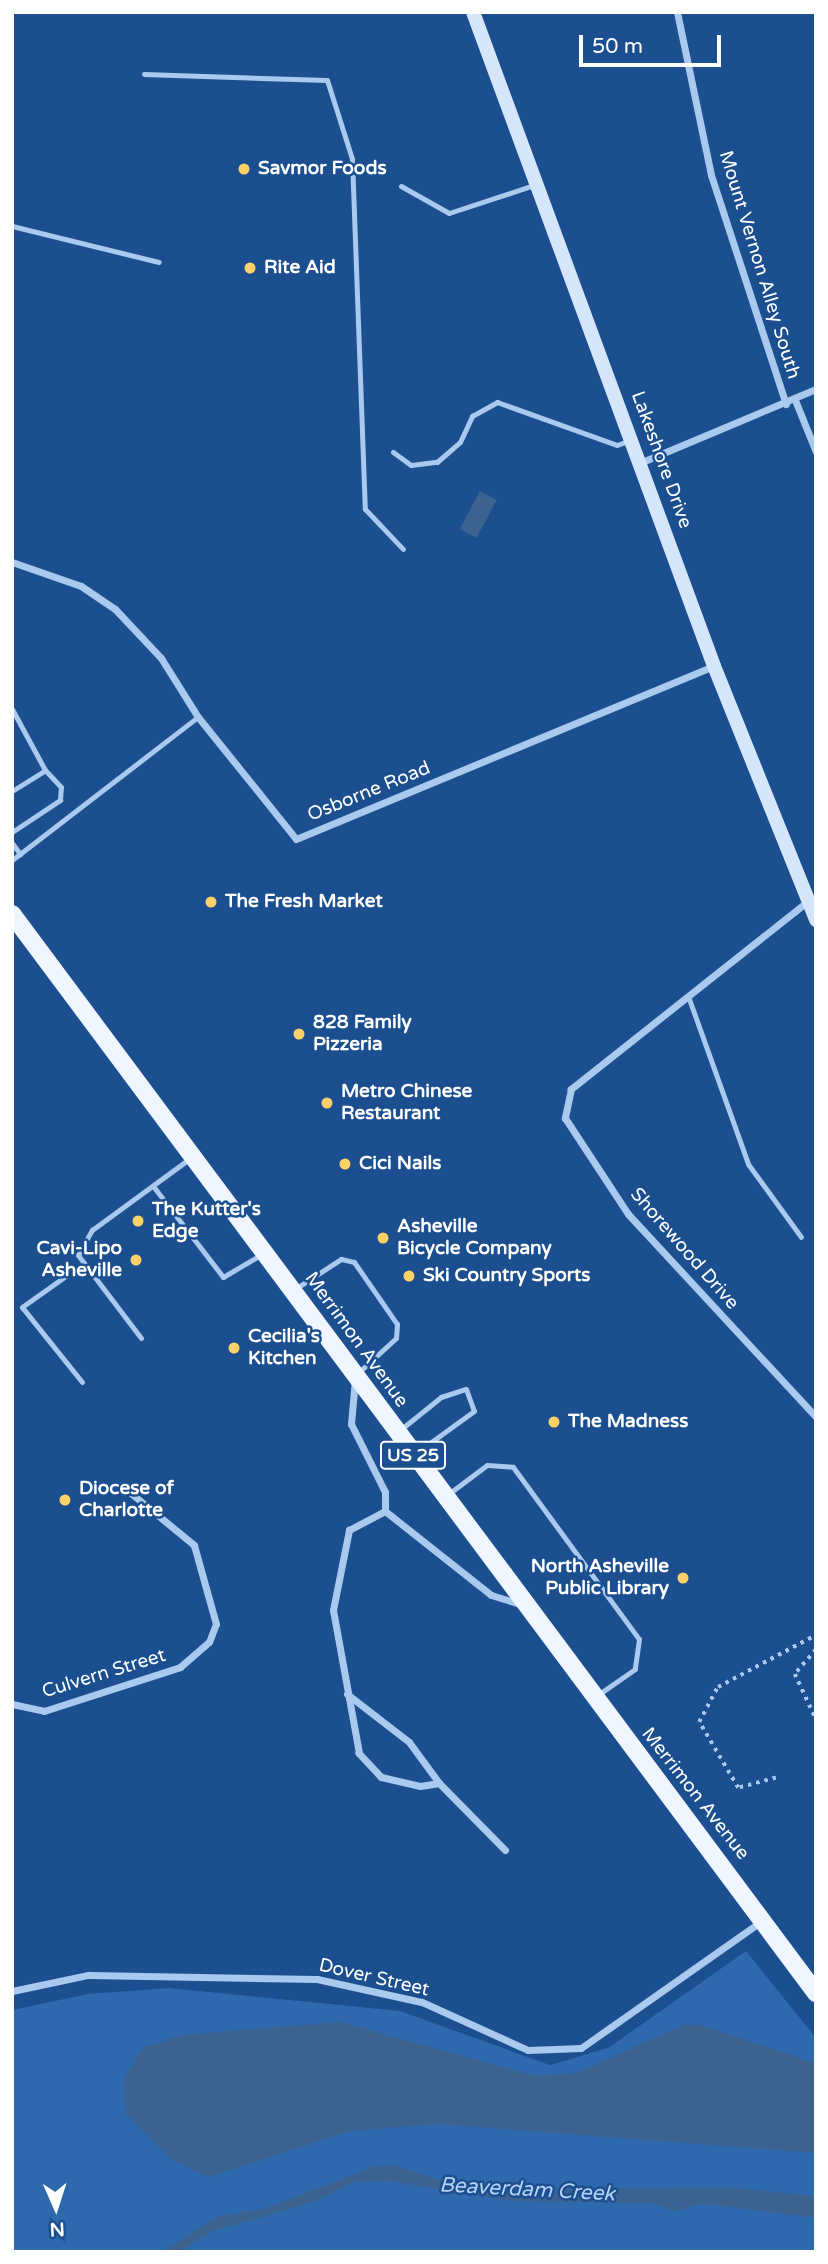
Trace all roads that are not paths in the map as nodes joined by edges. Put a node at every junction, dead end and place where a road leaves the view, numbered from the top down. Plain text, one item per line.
1 (677, 12) edge
2 (478, 16) edge
3 (144, 75) dead end
4 (540, 183) junction
5 (401, 186) dead end
6 (12, 226) edge
7 (159, 262) dead end
8 (816, 389) edge
9 (795, 400) junction
10 (786, 404) junction
11 (634, 440) junction
12 (393, 452) dead end
13 (816, 452) edge
14 (642, 461) junction
15 (403, 549) dead end
16 (12, 562) edge
17 (714, 666) junction
18 (12, 709) edge
19 (198, 717) junction
20 (45, 771) junction
21 (12, 791) edge
22 (12, 832) edge
23 (12, 843) edge
24 (20, 854) junction
25 (12, 860) edge
26 (807, 901) junction
27 (12, 914) edge
28 (816, 920) edge
29 (688, 996) junction
30 (194, 1155) junction
31 (153, 1186) junction
32 (801, 1237) dead end
33 (265, 1252) junction
34 (84, 1263) junction
35 (293, 1290) junction
36 (141, 1338) dead end
37 (355, 1375) junction
38 (82, 1382) dead end
39 (816, 1418) edge
40 (397, 1432) junction
41 (413, 1455) junction
42 (121, 1485) dead end
43 (444, 1498) junction
44 (385, 1511) junction
45 (522, 1604) junction
46 (347, 1693) junction
47 (593, 1697) junction
48 (12, 1704) edge
49 (439, 1783) junction
50 (505, 1850) dead end
51 (765, 1919) junction
52 (12, 1991) edge
53 (816, 1993) edge

1 - 10 street, Mount Vernon Alley South
2 - 4 street, Lakeshore Drive
3 - 15 lane
4 - 5 lane
4 - 11 street, Lakeshore Drive
6 - 7 lane
8 - 9 street
9 - 10 street
9 - 13 street
10 - 14 street
11 - 12 lane
11 - 14 street, Lakeshore Drive
14 - 17 street, Lakeshore Drive
16 - 19 street, Osborne Road
17 - 19 street, Osborne Road
17 - 26 street, Lakeshore Drive
18 - 20 lane
19 - 24 lane
20 - 21 lane
20 - 22 lane
23 - 24 lane
24 - 25 lane
26 - 28 street, Lakeshore Drive
26 - 29 street, Shorewood Drive
27 - 30 main road, Merrimon Avenue / US 25
29 - 32 lane
29 - 39 street, Shorewood Drive
30 - 31 lane
30 - 33 main road, Merrimon Avenue / US 25
31 - 33 lane
31 - 34 lane
33 - 35 main road, Merrimon Avenue / US 25
34 - 36 lane
34 - 38 lane
35 - 37 main road, Merrimon Avenue / US 25
35 - 37 lane
37 - 40 main road, Merrimon Avenue / US 25
37 - 44 street
40 - 41 main road, Merrimon Avenue / US 25
40 - 41 lane
41 - 43 main road, Merrimon Avenue / US 25
42 - 48 street, Culvern Street
43 - 45 main road, Merrimon Avenue / US 25
43 - 47 lane
44 - 45 street
44 - 46 street
45 - 47 main road, Merrimon Avenue / US 25
46 - 49 street
46 - 49 street
47 - 51 main road, Merrimon Avenue / US 25
49 - 50 street
51 - 52 street, Dover Street
51 - 53 main road, Merrimon Avenue / US 25

